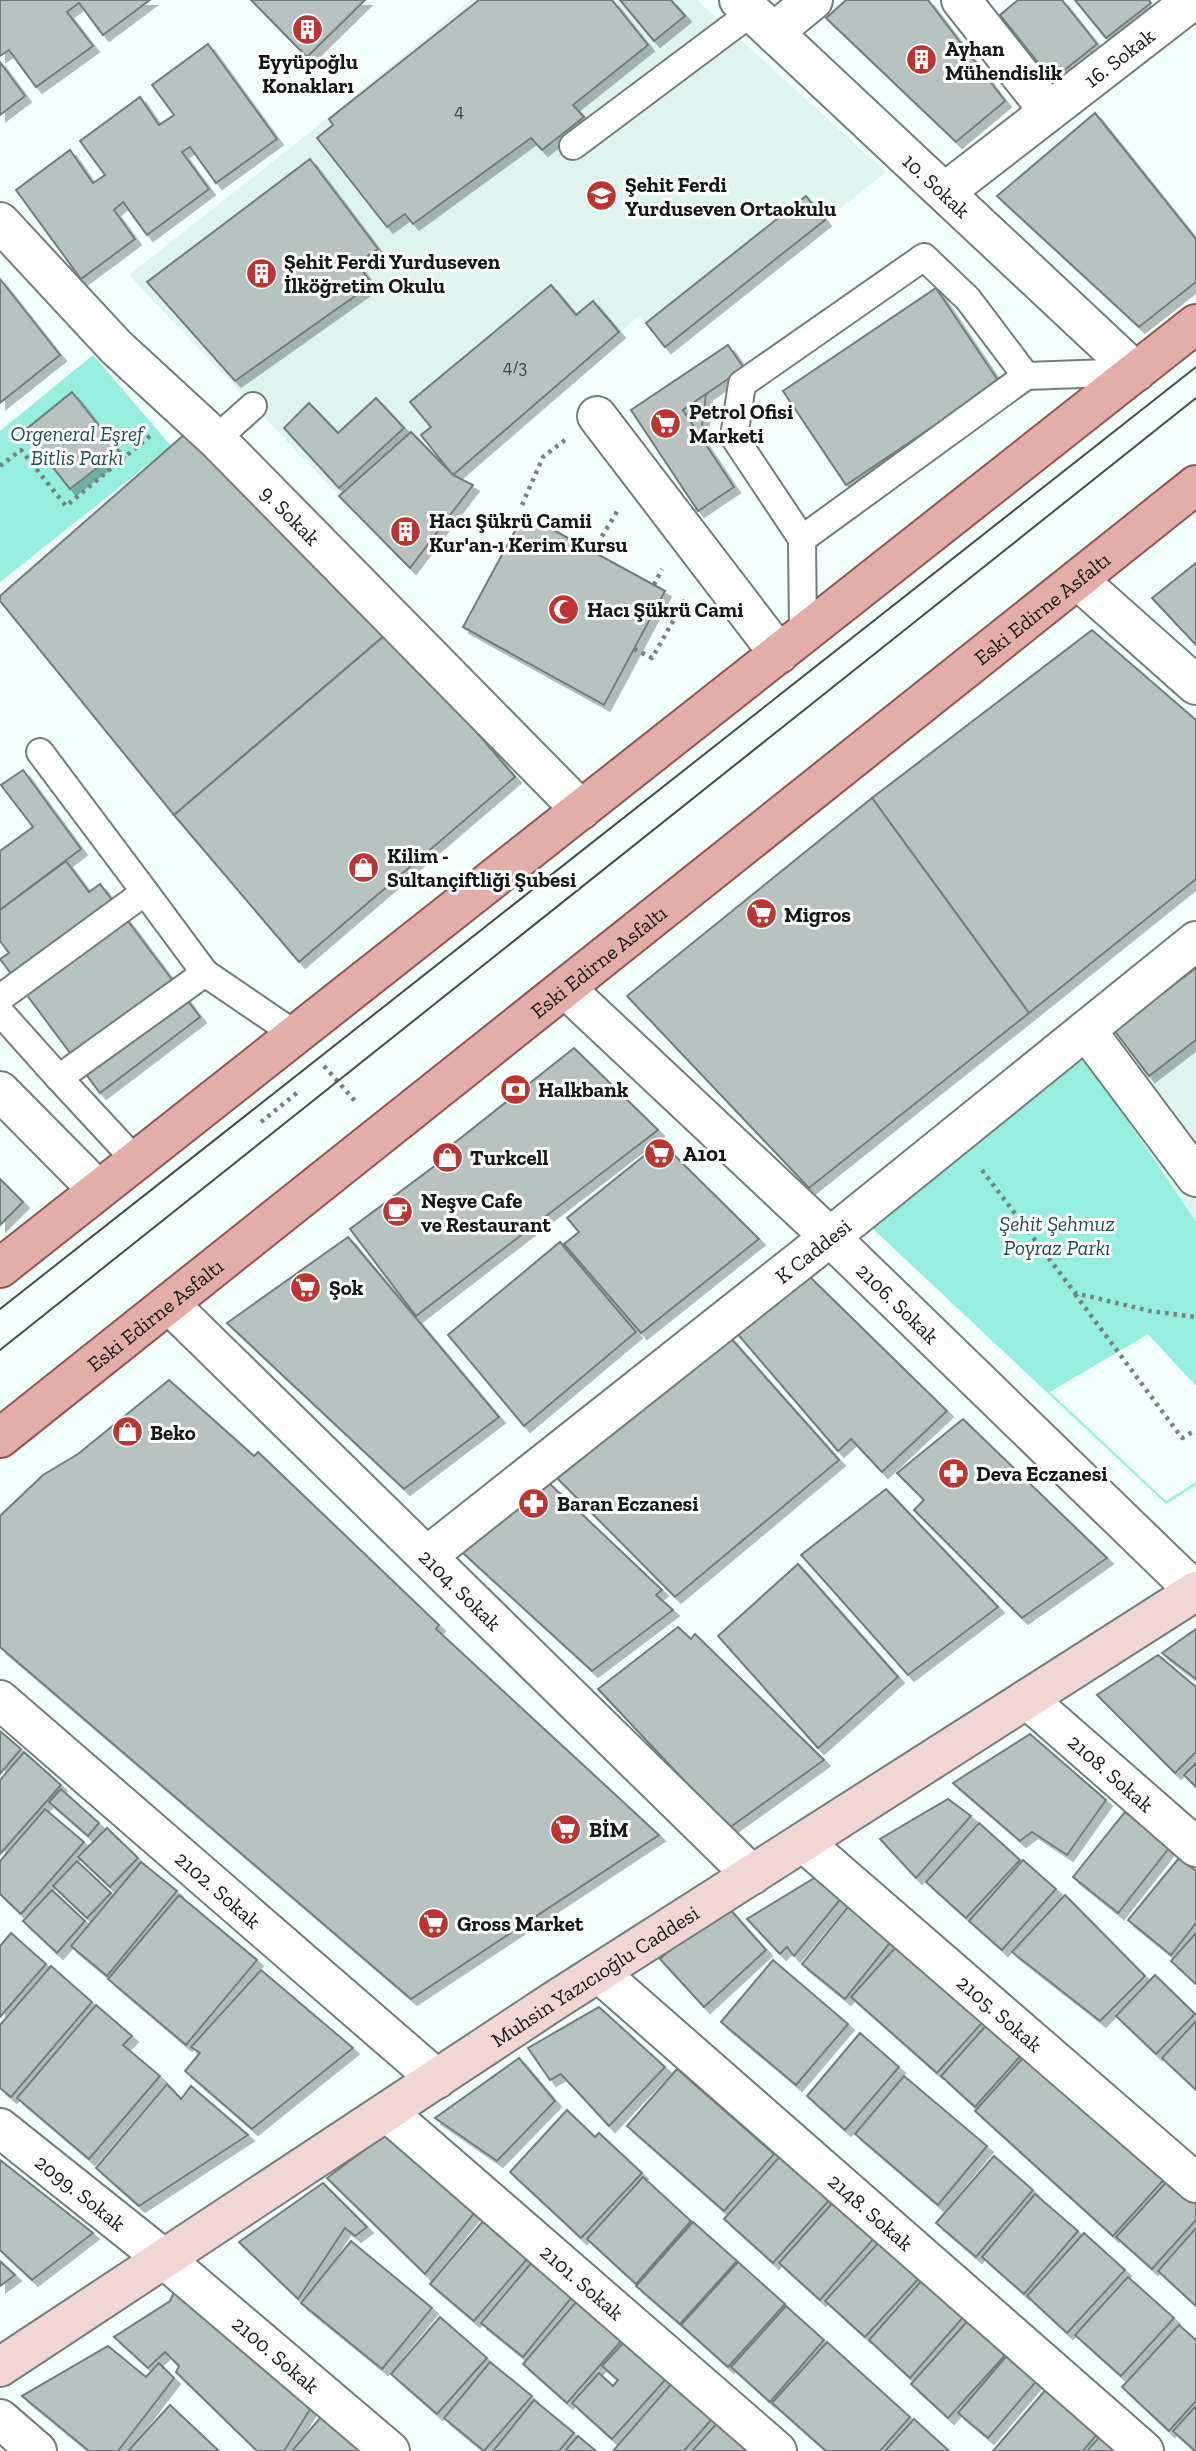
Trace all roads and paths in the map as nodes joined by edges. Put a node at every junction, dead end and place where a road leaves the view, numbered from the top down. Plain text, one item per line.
1 (813, 0) edge
2 (961, 0) edge
3 (1193, 0) edge
4 (755, 15) edge
5 (1049, 111) junction
6 (573, 146) dead end
7 (945, 192) junction
8 (0, 222) edge
9 (1196, 324) edge
10 (1136, 372) junction
11 (1026, 376) junction
12 (253, 407) dead end
13 (183, 409) junction
14 (597, 416) dead end
15 (216, 439) junction
16 (543, 457) dead end
17 (0, 466) edge
18 (1196, 485) edge
19 (522, 505) dead end
20 (611, 518) dead end
21 (802, 540) junction
22 (593, 551) dead end
23 (1079, 581) junction
24 (683, 604) dead end
25 (791, 645) junction
26 (634, 649) dead end
27 (1196, 685) edge
28 (40, 752) dead end
29 (582, 810) junction
30 (145, 892) junction
31 (1196, 941) edge
32 (205, 973) junction
33 (566, 989) junction
34 (0, 998) edge
35 (0, 1012) edge
36 (1086, 1030) junction
37 (296, 1035) junction
38 (59, 1078) junction
39 (0, 1091) edge
40 (384, 1134) junction
41 (956, 1136) junction
42 (135, 1160) junction
43 (1196, 1177) edge
44 (97, 1189) junction
45 (830, 1237) junction
46 (0, 1268) edge
47 (1075, 1293) junction
48 (169, 1304) junction
49 (1196, 1317) edge
50 (1196, 1430) edge
51 (0, 1438) edge
52 (427, 1556) junction
53 (1196, 1591) edge
54 (1027, 1699) junction
55 (0, 1700) edge
56 (803, 1842) junction
57 (1196, 1847) edge
58 (751, 1875) junction
59 (599, 1973) junction
60 (437, 2079) junction
61 (387, 2112) junction
62 (0, 2128) edge
63 (1196, 2183) edge
64 (163, 2258) junction
65 (0, 2367) edge
66 (0, 2419) edge
67 (37, 2451) edge
68 (390, 2451) edge
69 (777, 2451) edge
70 (1144, 2451) edge

1 - 4 street
2 - 5 street
3 - 5 street, 16. Sokak
4 - 6 lane
4 - 7 street, 10. Sokak
5 - 7 street, 16. Sokak
7 - 10 street, 10. Sokak
8 - 13 street, 9. Sokak
9 - 10 main road
10 - 11 lane
10 - 25 main road
11 - 21 lane
11 - 21 lane
12 - 15 lane
13 - 15 street, 9. Sokak
13 - 17 path
14 - 25 street
15 - 29 street, 9. Sokak
16 - 19 path
18 - 23 main road, Eski Edirne Asfaltı
20 - 22 path
21 - 25 lane
23 - 27 street
23 - 33 main road, Eski Edirne Asfaltı
24 - 26 path
25 - 29 main road
28 - 30 lane
29 - 37 main road
30 - 32 lane
30 - 34 lane
31 - 36 street, K Caddesi
32 - 37 lane
32 - 38 lane
33 - 40 main road, Eski Edirne Asfaltı
33 - 45 street, 2106. Sokak
35 - 38 lane
36 - 41 street, K Caddesi
36 - 43 street
37 - 40 path
37 - 42 main road
38 - 42 lane
39 - 44 street
40 - 48 main road, Eski Edirne Asfaltı
41 - 45 street, K Caddesi
41 - 47 path
42 - 44 main road
44 - 46 main road
45 - 52 street, K Caddesi
45 - 53 street, 2106. Sokak
47 - 49 path
47 - 50 path
48 - 51 main road, Eski Edirne Asfaltı
48 - 52 street, 2104. Sokak
52 - 58 street, 2104. Sokak
53 - 54 main road, Muhsin Yazıcıoğlu Caddesi
54 - 56 main road, Muhsin Yazıcıoğlu Caddesi
54 - 57 street, 2108. Sokak
55 - 60 street, 2102. Sokak
56 - 58 main road, Muhsin Yazıcıoğlu Caddesi
56 - 63 street, 2105. Sokak
58 - 59 main road, Muhsin Yazıcıoğlu Caddesi
59 - 60 main road, Muhsin Yazıcıoğlu Caddesi
59 - 70 street, 2148. Sokak
60 - 61 main road, Muhsin Yazıcıoğlu Caddesi
61 - 64 main road, Muhsin Yazıcıoğlu Caddesi
61 - 69 street, 2101. Sokak
62 - 64 street, 2099. Sokak
64 - 65 main road, Muhsin Yazıcıoğlu Caddesi
64 - 68 street, 2100. Sokak
66 - 67 street

